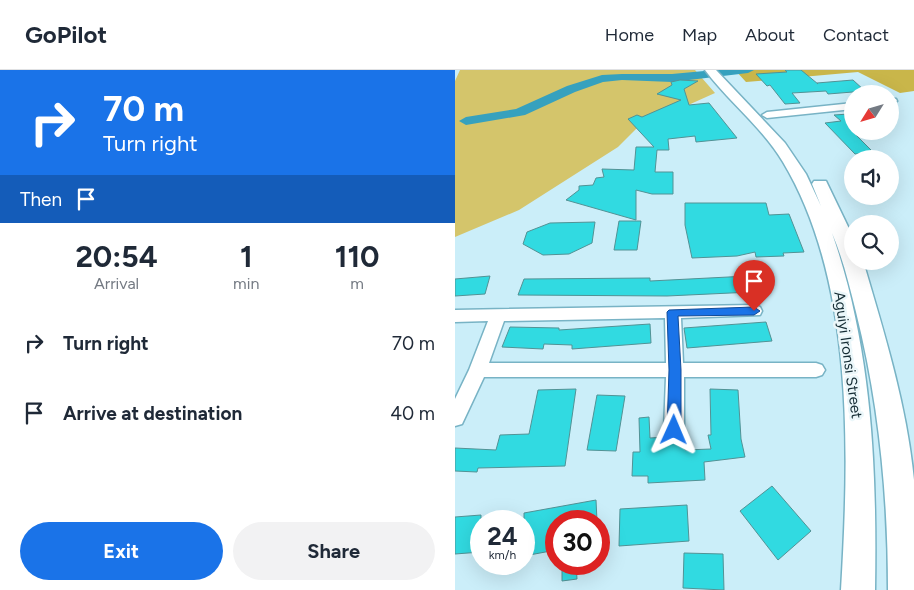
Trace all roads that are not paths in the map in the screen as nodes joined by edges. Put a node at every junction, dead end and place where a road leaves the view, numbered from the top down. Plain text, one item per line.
1 (718, 74) edge
2 (844, 107) edge
3 (767, 115) junction
4 (844, 238) edge
5 (856, 270) edge
6 (754, 311) dead end
7 (673, 312) junction
8 (498, 315) junction
9 (455, 316) edge
10 (478, 370) junction
11 (675, 370) junction
12 (816, 370) dead end
13 (455, 418) edge
14 (674, 430) dead end
15 (858, 590) edge
16 (905, 590) edge

1 - 3 main road, Aguiyi Ironsi Street
1 - 15 main road, Aguiyi Ironsi Street
2 - 3 street
3 - 4 main road, Aguiyi Ironsi Street
5 - 16 main road, Aguiyi Ironsi Street
6 - 7 street
7 - 8 street
7 - 11 street
8 - 9 street
8 - 10 street
10 - 11 street
10 - 13 street
11 - 12 street
11 - 14 street

